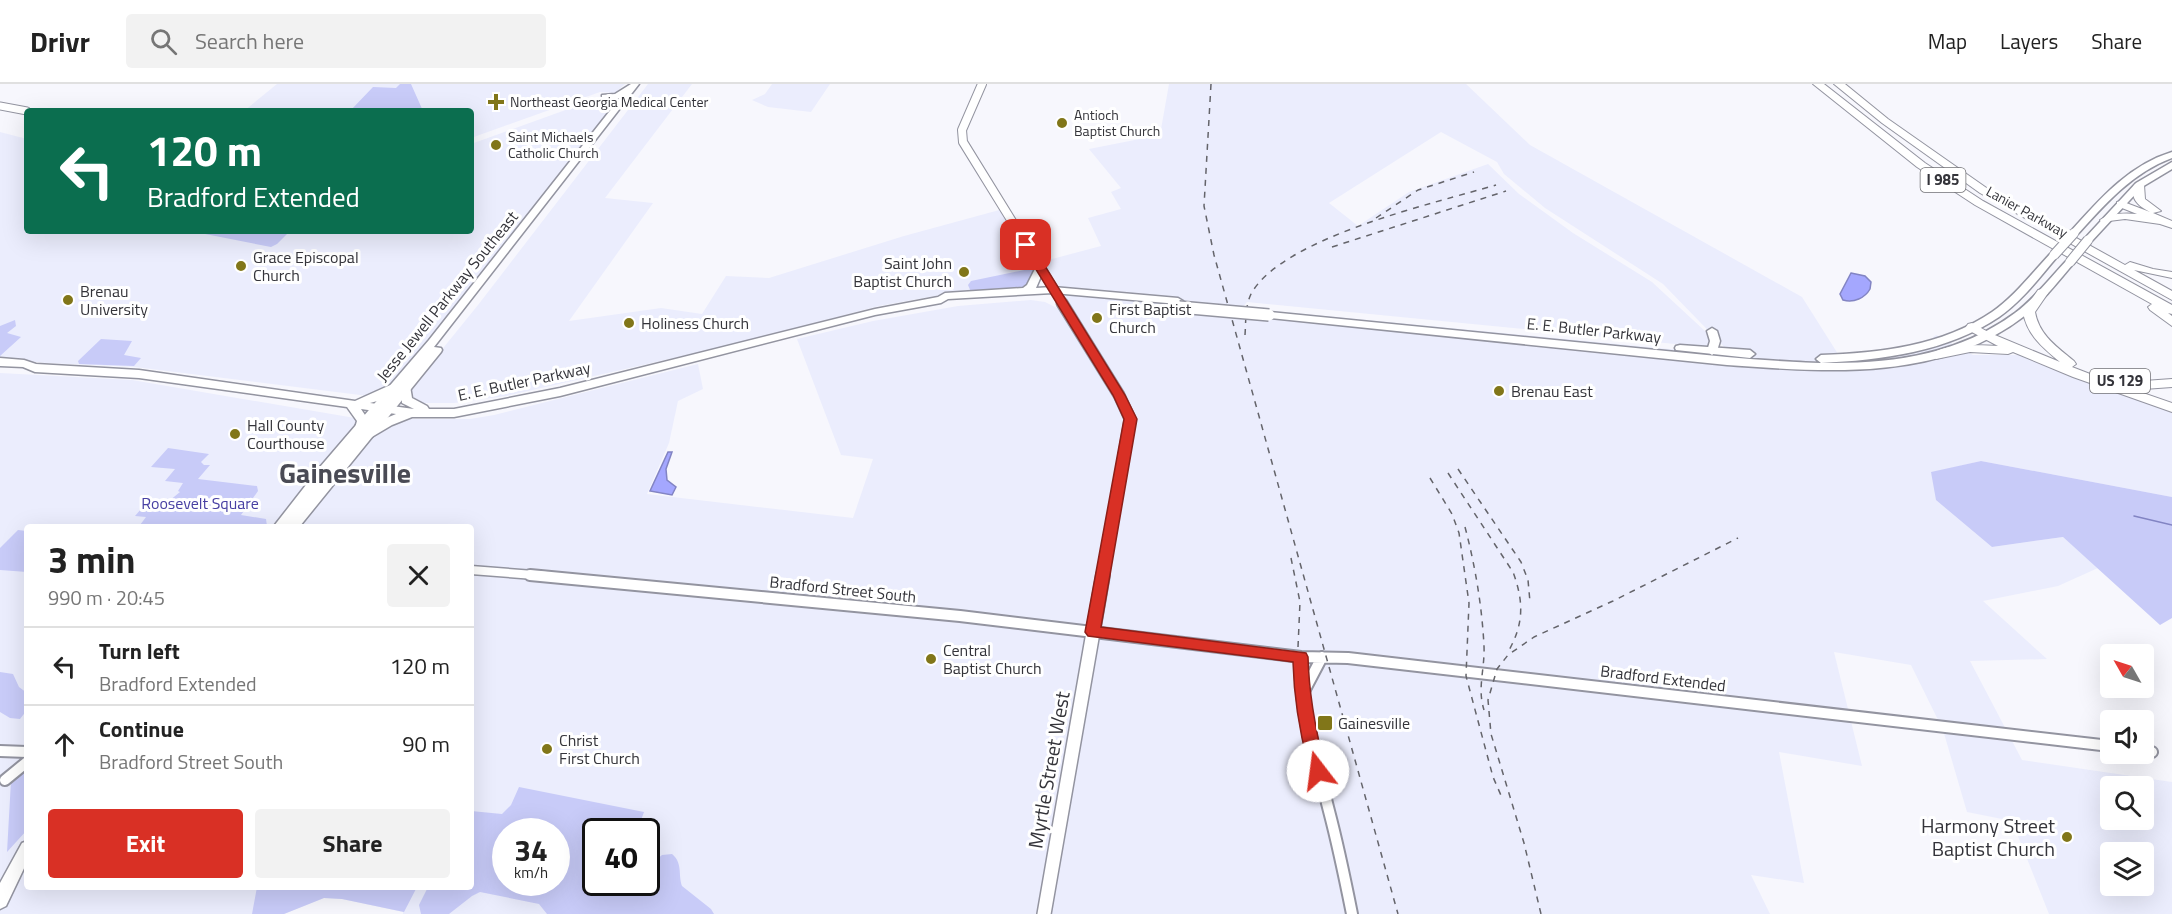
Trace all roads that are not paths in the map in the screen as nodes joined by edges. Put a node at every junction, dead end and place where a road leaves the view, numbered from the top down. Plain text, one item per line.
1 (634, 84) edge
2 (644, 84) edge
3 (982, 84) edge
4 (1818, 84) edge
5 (1839, 84) edge
6 (605, 97) dead end
7 (0, 106) edge
8 (24, 110) edge
9 (2172, 155) edge
10 (2172, 165) edge
11 (2139, 185) junction
12 (2108, 196) junction
13 (2122, 202) junction
14 (2105, 220) junction
15 (2169, 220) edge
16 (2090, 245) junction
17 (1040, 267) junction
18 (2172, 275) edge
19 (2121, 282) junction
20 (1026, 290) junction
21 (2042, 293) junction
22 (1055, 294) junction
23 (2172, 296) edge
24 (941, 300) junction
25 (2172, 310) edge
26 (1268, 312) junction
27 (2172, 322) edge
28 (1973, 326) junction
29 (1712, 331) dead end
30 (1989, 335) junction
31 (1712, 351) junction
32 (1936, 355) junction
33 (2035, 356) junction
34 (0, 362) edge
35 (2070, 364) junction
36 (35, 368) junction
37 (0, 370) edge
38 (2172, 383) edge
39 (401, 387) junction
40 (350, 403) junction
41 (385, 408) junction
42 (2172, 408) edge
43 (413, 413) junction
44 (435, 414) junction
45 (363, 432) junction
46 (282, 524) edge
47 (294, 524) edge
48 (474, 570) edge
49 (1093, 632) junction
50 (1212, 646) joint
51 (1301, 657) junction
52 (1322, 657) junction
53 (1302, 697) junction
54 (2100, 745) edge
55 (0, 751) edge
56 (24, 752) edge
57 (24, 764) edge
58 (5, 780) dead end
59 (24, 853) edge
60 (0, 901) edge
61 (0, 908) edge
62 (4, 914) edge
63 (1044, 914) edge
64 (1352, 914) edge

1 - 6 main road
1 - 39 main road, Jesse Jewell Parkway Southeast
2 - 39 main road, Jesse Jewell Parkway Southeast
3 - 17 main road, Myrtle Street West
4 - 19 highway, Lanier Parkway / I 985
5 - 16 highway, Lanier Parkway / I 985
7 - 8 street
9 - 12 main road, E. E. Butler Parkway
10 - 11 main road, E. E. Butler Parkway / US 129
11 - 13 main road, E. E. Butler Parkway / US 129
11 - 15 highway
12 - 13 main road
12 - 28 main road, E. E. Butler Parkway, bridge
13 - 14 main road, E. E. Butler Parkway / US 129
13 - 15 highway
14 - 15 highway
14 - 16 main road, E. E. Butler Parkway / US 129
16 - 18 highway
16 - 21 main road, E. E. Butler Parkway / US 129, bridge
16 - 23 highway, Lanier Parkway / I 985
17 - 20 main road
17 - 22 main road, Myrtle Street West
19 - 25 highway, Lanier Parkway / I 985
19 - 27 highway
20 - 22 main road, E. E. Butler Parkway
20 - 24 main road, E. E. Butler Parkway
21 - 30 main road, E. E. Butler Parkway
21 - 35 highway, US 129
22 - 24 main road, E. E. Butler Parkway
22 - 26 main road, E. E. Butler Parkway, bridge
22 - 49 main road, Myrtle Street West
24 - 44 main road, E. E. Butler Parkway
26 - 31 main road, E. E. Butler Parkway
26 - 32 main road, E. E. Butler Parkway
28 - 30 highway
28 - 31 main road, E. E. Butler Parkway
29 - 31 main road
30 - 32 main road, E. E. Butler Parkway
30 - 33 highway
30 - 35 highway
32 - 33 highway
33 - 42 highway
34 - 36 main road, E. E. Butler Parkway
35 - 38 highway, US 129
36 - 37 main road, E. E. Butler Parkway
36 - 40 main road, E. E. Butler Parkway
39 - 40 main road
39 - 41 main road, Jesse Jewell Parkway Southeast
39 - 44 main road
40 - 41 main road, E. E. Butler Parkway
40 - 45 main road
41 - 43 main road, E. E. Butler Parkway
41 - 45 main road, Jesse Jewell Parkway Southeast
43 - 44 main road, E. E. Butler Parkway
43 - 45 main road
45 - 46 main road, Jesse Jewell Parkway Southeast
45 - 47 main road, Jesse Jewell Parkway Southeast
48 - 49 street, Bradford Street South
49 - 50 street, Bradford Street South
49 - 63 main road, Myrtle Street West
50 - 51 street, Bradford Extended
51 - 52 street, Bradford Extended
51 - 53 street
52 - 53 street
52 - 54 street, Bradford Extended
53 - 64 street
55 - 56 street
57 - 58 street
59 - 60 main road
61 - 62 main road

